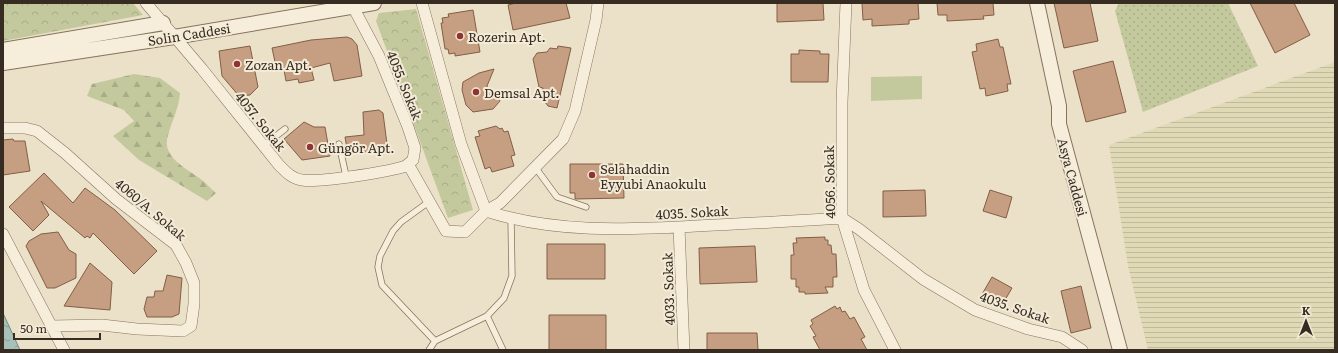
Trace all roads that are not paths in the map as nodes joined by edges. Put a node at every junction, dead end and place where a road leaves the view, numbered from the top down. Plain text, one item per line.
1 (146, 3) edge
2 (374, 3) edge
3 (422, 3) edge
4 (598, 3) edge
5 (846, 3) edge
6 (1037, 3) edge
7 (353, 4) edge
8 (163, 23) junction
9 (174, 37) junction
10 (3, 50) edge
11 (3, 63) edge
12 (3, 128) edge
13 (285, 129) dead end
14 (339, 144) dead end
15 (263, 146) junction
16 (408, 164) junction
17 (534, 167) junction
18 (346, 176) junction
19 (430, 201) junction
20 (586, 207) dead end
21 (486, 211) junction
22 (842, 218) junction
23 (511, 219) junction
24 (679, 227) junction
25 (3, 234) edge
26 (488, 316) junction
27 (52, 326) junction
28 (435, 341) junction
29 (64, 350) edge
30 (429, 350) edge
31 (503, 350) edge
32 (684, 350) edge
33 (895, 350) edge
34 (1082, 350) edge
35 (1120, 350) edge

1 - 8 street, 4057. Sokak
2 - 7 street, Solin Caddesi
3 - 21 street
4 - 17 street
5 - 22 street, 4056. Sokak
6 - 35 street, Asya Caddesi
7 - 9 street, Solin Caddesi
7 - 16 street, 4055. Sokak
8 - 9 street, 4057. Sokak
8 - 10 street
9 - 11 street, Solin Caddesi
9 - 15 street, 4057. Sokak
12 - 27 street, 4060/A. Sokak
13 - 15 lane
14 - 18 lane
15 - 18 street, 4057. Sokak
16 - 18 street, 4057. Sokak
16 - 19 street
17 - 20 lane
17 - 21 street
19 - 21 street
19 - 28 lane
21 - 23 street, 4035. Sokak
22 - 24 street, 4035. Sokak
22 - 33 street, 4056. Sokak
22 - 34 street, 4035. Sokak
23 - 24 street, 4035. Sokak
23 - 26 lane
24 - 32 street, 4033. Sokak
25 - 27 street
26 - 28 lane
26 - 31 lane
27 - 29 street
28 - 30 lane

